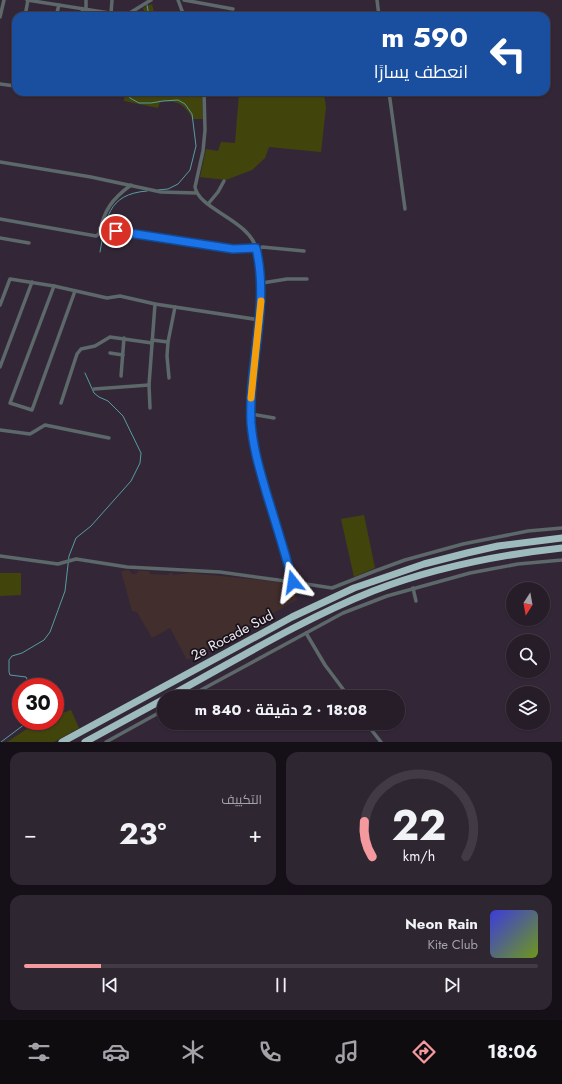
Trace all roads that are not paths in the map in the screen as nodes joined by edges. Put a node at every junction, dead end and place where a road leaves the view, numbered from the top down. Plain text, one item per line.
1 (4, 0) edge
2 (28, 0) edge
3 (86, 0) edge
4 (112, 0) edge
5 (151, 0) edge
6 (178, 0) edge
7 (184, 0) edge
8 (377, 0) edge
9 (59, 5) junction
10 (233, 8) dead end
11 (84, 9) junction
12 (26, 12) edge
13 (57, 12) edge
14 (83, 12) edge
15 (100, 12) edge
16 (111, 12) edge
17 (131, 12) edge
18 (182, 12) edge
19 (378, 12) edge
20 (0, 17) edge
21 (0, 84) edge
22 (12, 86) edge
23 (204, 96) edge
24 (390, 96) edge
25 (0, 162) edge
26 (224, 181) dead end
27 (131, 185) junction
28 (196, 193) junction
29 (208, 204) junction
30 (405, 209) dead end
31 (0, 219) edge
32 (100, 228) junction
33 (0, 238) edge
34 (29, 243) dead end
35 (257, 249) junction
36 (304, 251) dead end
37 (307, 279) dead end
38 (32, 282) junction
39 (262, 283) junction
40 (54, 286) junction
41 (75, 292) junction
42 (154, 304) junction
43 (0, 305) edge
44 (175, 307) junction
45 (260, 320) junction
46 (124, 338) junction
47 (152, 342) junction
48 (168, 342) junction
49 (110, 353) dead end
50 (123, 355) junction
51 (0, 367) edge
52 (121, 376) dead end
53 (169, 378) dead end
54 (149, 385) junction
55 (94, 389) dead end
56 (61, 403) dead end
57 (150, 408) dead end
58 (251, 414) junction
59 (274, 418) dead end
60 (0, 430) edge
61 (110, 438) dead end
62 (562, 528) edge
63 (562, 538) edge
64 (562, 548) edge
65 (0, 556) edge
66 (562, 560) edge
67 (293, 582) junction
68 (413, 588) junction
69 (416, 601) dead end
70 (306, 633) junction
71 (181, 690) edge
72 (201, 690) edge
73 (344, 690) edge
74 (157, 703) edge
75 (157, 714) edge
76 (372, 730) edge
77 (62, 742) edge
78 (85, 742) edge
79 (106, 742) edge
80 (381, 742) edge

1 - 20 street
2 - 9 street
2 - 12 street
3 - 11 street
4 - 16 street
5 - 17 street
6 - 18 street
7 - 10 street
8 - 19 street
9 - 11 street
9 - 13 street
11 - 14 street
11 - 15 street
21 - 22 street
23 - 28 street
24 - 30 street
25 - 27 street
26 - 29 street
27 - 28 street
27 - 32 street
28 - 29 street
29 - 35 street
31 - 32 street
32 - 35 street
33 - 34 street
35 - 36 street
35 - 39 street
37 - 39 street
38 - 40 street
38 - 43 street
38 - 51 street
39 - 45 street
40 - 41 street
40 - 41 street
41 - 42 street
42 - 44 street
42 - 47 street
44 - 45 street
44 - 48 street
45 - 58 street
46 - 47 street
46 - 50 street
46 - 56 street
47 - 48 street
47 - 54 street
48 - 53 street
49 - 50 street
50 - 52 street
54 - 55 street
54 - 57 street
58 - 59 street
58 - 67 street
60 - 61 street
62 - 67 street
63 - 77 highway, 2e Rocade Sud
64 - 71 highway, 2e Rocade Sud
65 - 67 street
66 - 68 street
68 - 69 street
68 - 70 street
70 - 72 street
70 - 73 street
74 - 78 highway
75 - 79 street
76 - 80 street

